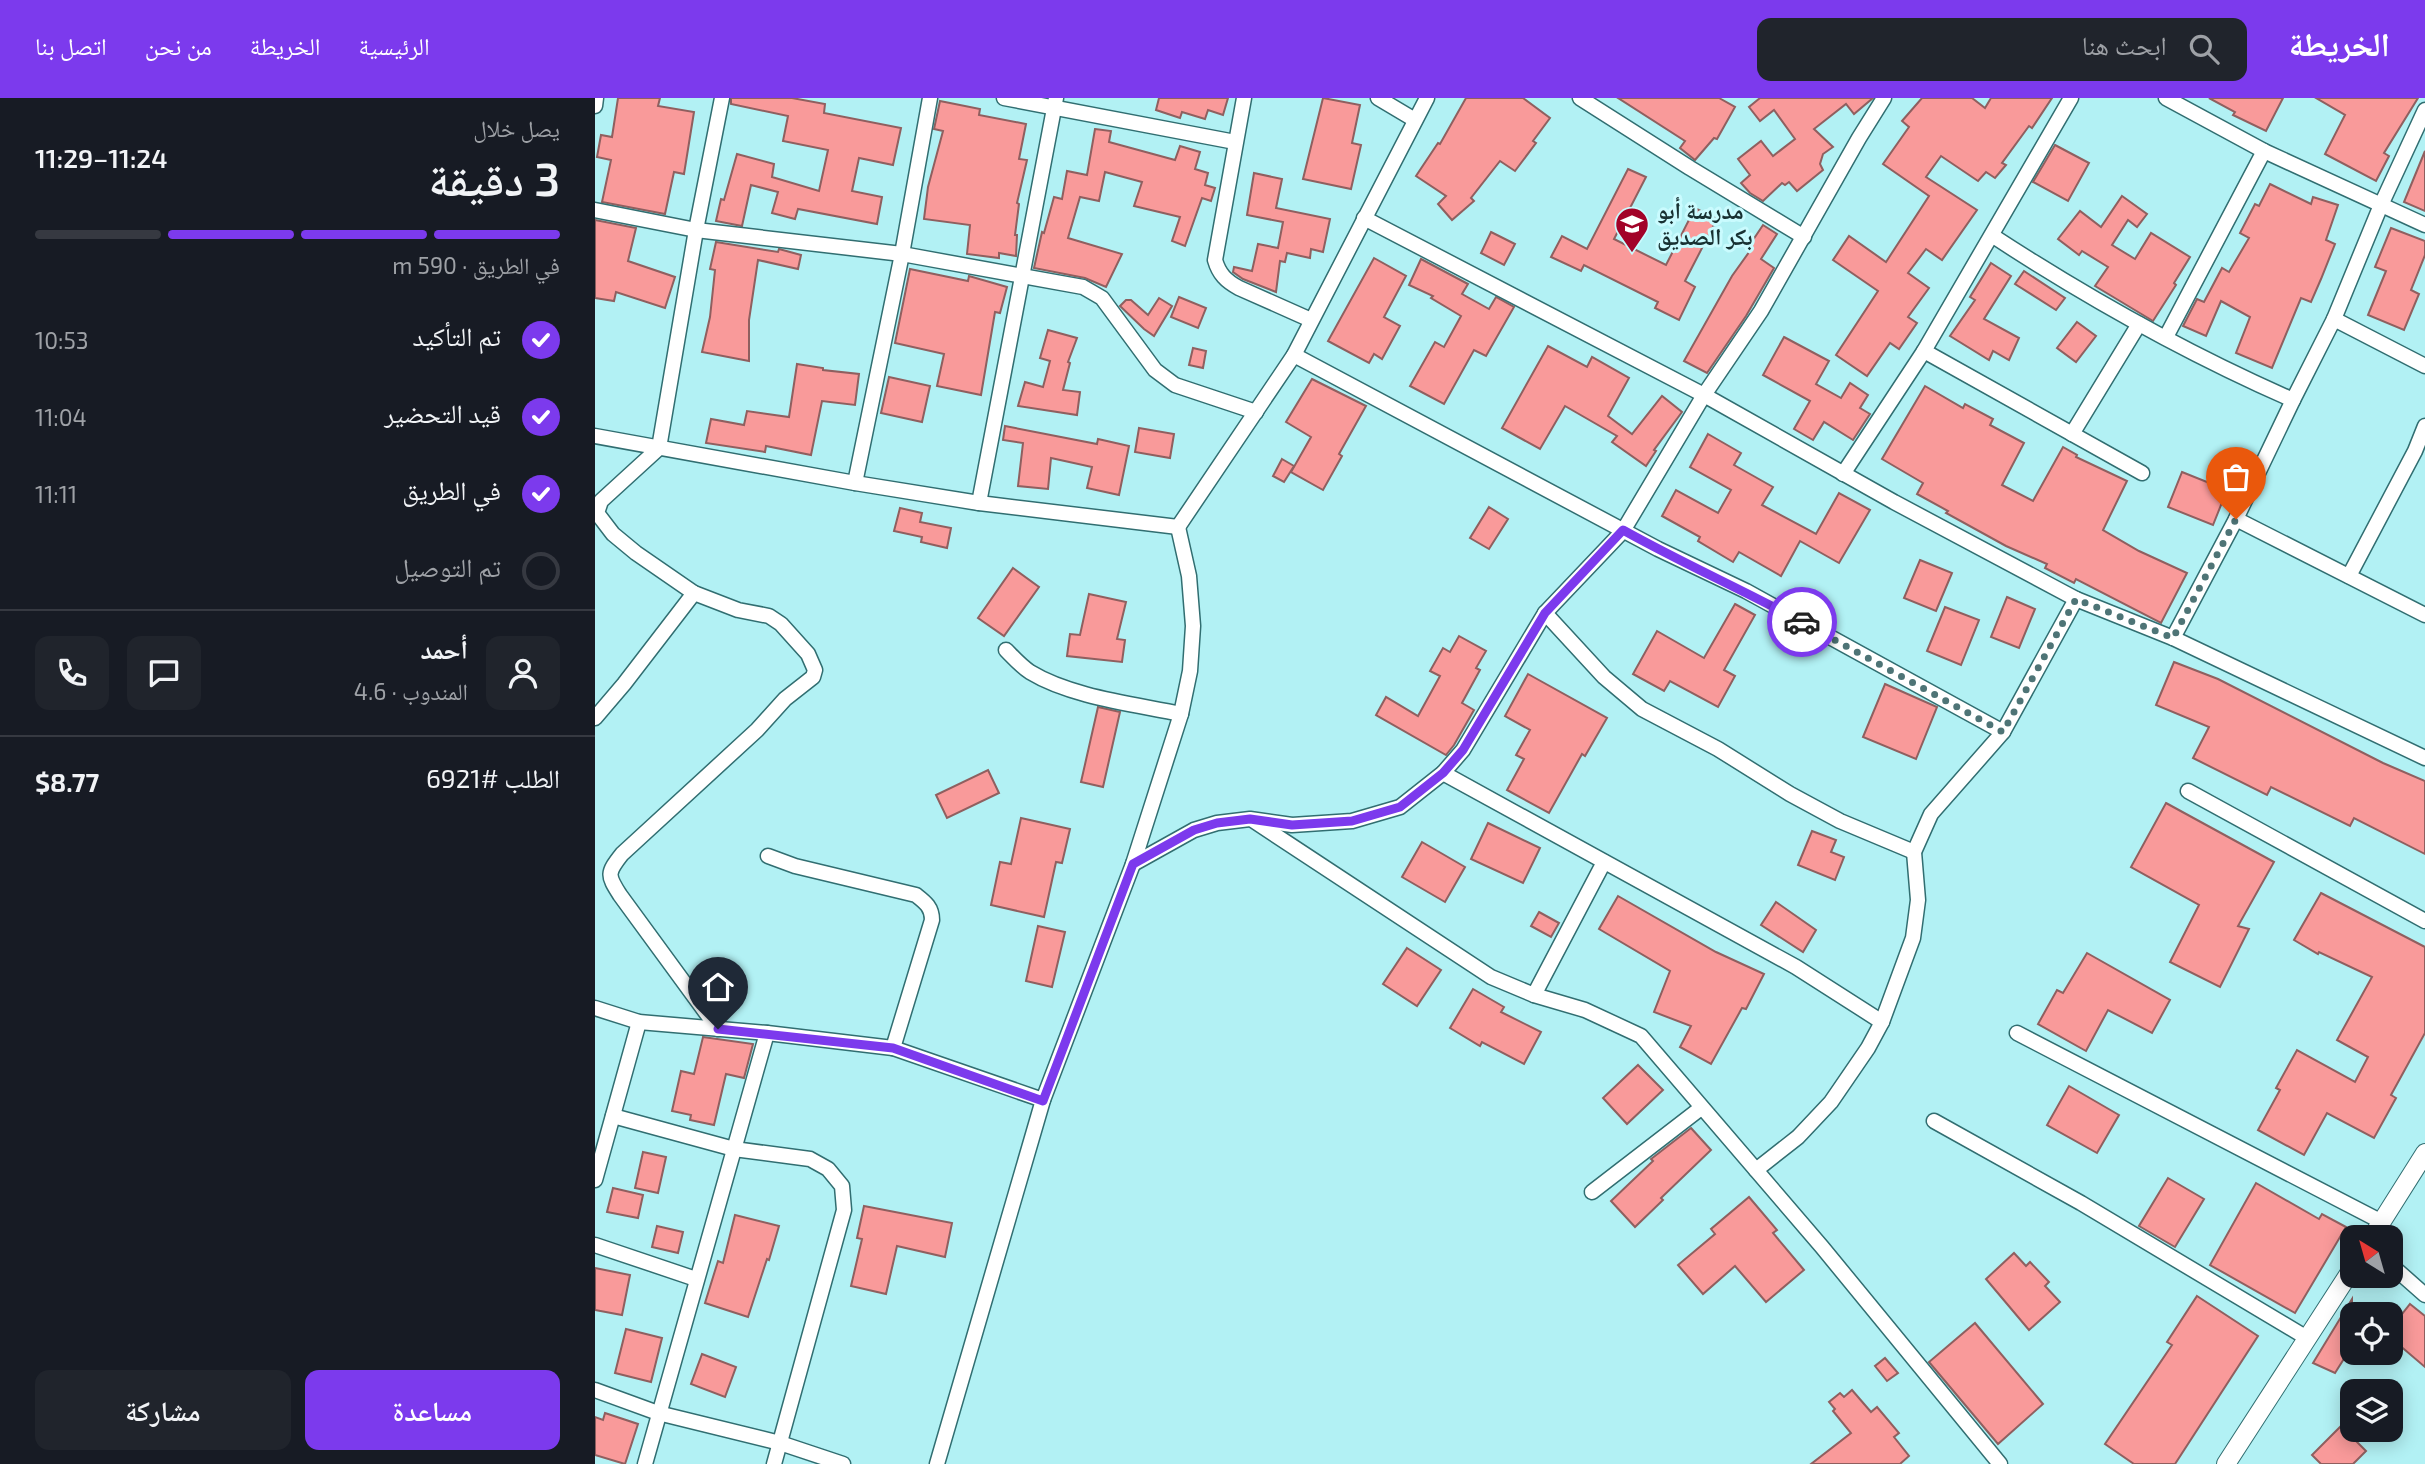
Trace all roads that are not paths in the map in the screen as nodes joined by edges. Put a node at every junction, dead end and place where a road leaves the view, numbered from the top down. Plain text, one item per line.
1 (596, 98) edge
2 (722, 98) edge
3 (930, 98) edge
4 (1004, 98) edge
5 (1244, 98) edge
6 (1378, 98) edge
7 (1427, 98) edge
8 (1580, 98) edge
9 (1884, 98) edge
10 (2071, 98) edge
11 (2166, 98) edge
12 (1056, 102) edge
13 (595, 106) edge
14 (2425, 110) edge
15 (1415, 120) junction
16 (1235, 142) junction
17 (2264, 151) junction
18 (2381, 205) junction
19 (595, 210) edge
20 (1364, 218) junction
21 (2425, 225) edge
22 (696, 230) junction
23 (1993, 236) junction
24 (1804, 237) junction
25 (902, 254) junction
26 (1022, 275) junction
27 (2334, 319) junction
28 (1311, 320) junction
29 (2139, 324) junction
30 (2166, 337) junction
31 (1924, 351) junction
32 (1294, 355) junction
33 (2425, 366) edge
34 (1704, 394) junction
35 (2293, 400) junction
36 (1256, 412) junction
37 (2425, 426) edge
38 (2072, 434) junction
39 (595, 436) edge
40 (659, 448) junction
41 (2142, 473) dead end
42 (1843, 474) junction
43 (855, 484) junction
44 (979, 503) junction
45 (2236, 519) junction
46 (1178, 527) junction
47 (1623, 530) junction
48 (2349, 576) junction
49 (694, 593) junction
50 (2076, 599) junction
51 (1545, 613) junction
52 (2425, 615) edge
53 (2173, 638) junction
54 (1006, 650) dead end
55 (1181, 714) junction
56 (595, 718) edge
57 (2003, 732) junction
58 (2425, 758) edge
59 (1443, 773) junction
60 (2188, 791) dead end
61 (1250, 819) junction
62 (1914, 852) junction
63 (768, 856) dead end
64 (1604, 862) junction
65 (1133, 864) junction
66 (2425, 921) edge
67 (1534, 995) junction
68 (595, 1008) edge
69 (639, 1022) junction
70 (1882, 1022) junction
71 (718, 1029) junction
72 (767, 1033) junction
73 (2017, 1033) dead end
74 (893, 1048) junction
75 (1043, 1101) junction
76 (1702, 1108) junction
77 (613, 1116) junction
78 (1934, 1121) dead end
79 (734, 1149) junction
80 (2425, 1153) edge
81 (1756, 1170) junction
82 (595, 1180) edge
83 (1592, 1192) dead end
84 (2368, 1225) edge
85 (2380, 1225) edge
86 (595, 1245) edge
87 (2403, 1276) edge
88 (696, 1279) junction
89 (2340, 1288) edge
90 (2425, 1295) edge
91 (2308, 1338) junction
92 (595, 1390) edge
93 (658, 1413) junction
94 (779, 1443) junction
95 (645, 1464) edge
96 (774, 1464) edge
97 (843, 1464) edge
98 (937, 1464) edge
99 (2000, 1464) edge
100 (2226, 1464) edge

1 - 13 street
2 - 22 street
3 - 25 street
4 - 12 street
5 - 16 street
6 - 15 street
7 - 15 street
8 - 24 street
9 - 24 street
10 - 23 street
11 - 17 street
12 - 16 street
12 - 26 street
14 - 18 street
15 - 20 street
16 - 28 street
17 - 18 street
17 - 30 street
18 - 21 street
18 - 27 street
19 - 22 street
20 - 28 street
20 - 34 street
22 - 25 street
22 - 40 street
23 - 29 street
23 - 31 street
24 - 34 street
25 - 26 street
25 - 43 street
26 - 36 street
26 - 44 street
27 - 33 street
27 - 35 street
28 - 32 street
29 - 30 street
29 - 38 street
30 - 35 street
31 - 38 street
31 - 42 street
32 - 36 street
32 - 47 street
34 - 42 street
34 - 47 street
35 - 45 street
36 - 46 street
37 - 48 street
38 - 41 street
39 - 40 street
40 - 43 street
40 - 49 street
42 - 50 street
43 - 44 street
44 - 46 street
45 - 48 street
45 - 53 street
46 - 55 street
47 - 51 street
47 - 57 street
48 - 52 street
49 - 56 street
49 - 71 street
50 - 53 street
50 - 57 street
51 - 59 street
51 - 62 street
53 - 58 street
54 - 55 street
55 - 65 street
57 - 62 street
59 - 61 street
59 - 64 street
60 - 66 street
61 - 65 street
61 - 67 street
62 - 70 street
63 - 74 street
64 - 67 street
64 - 70 street
65 - 75 street
67 - 76 street
68 - 69 street
69 - 71 street
69 - 77 street
70 - 81 street
71 - 72 street
72 - 74 street
72 - 79 street
73 - 84 street
74 - 75 street
75 - 98 street
76 - 81 street
76 - 83 street
77 - 79 street
77 - 82 street
78 - 91 street
79 - 88 street
79 - 94 street
80 - 85 street
81 - 99 street
86 - 88 street
87 - 90 street
88 - 93 street
89 - 91 street
91 - 100 street
92 - 93 street
93 - 94 street
93 - 95 street
94 - 96 street
94 - 97 street

